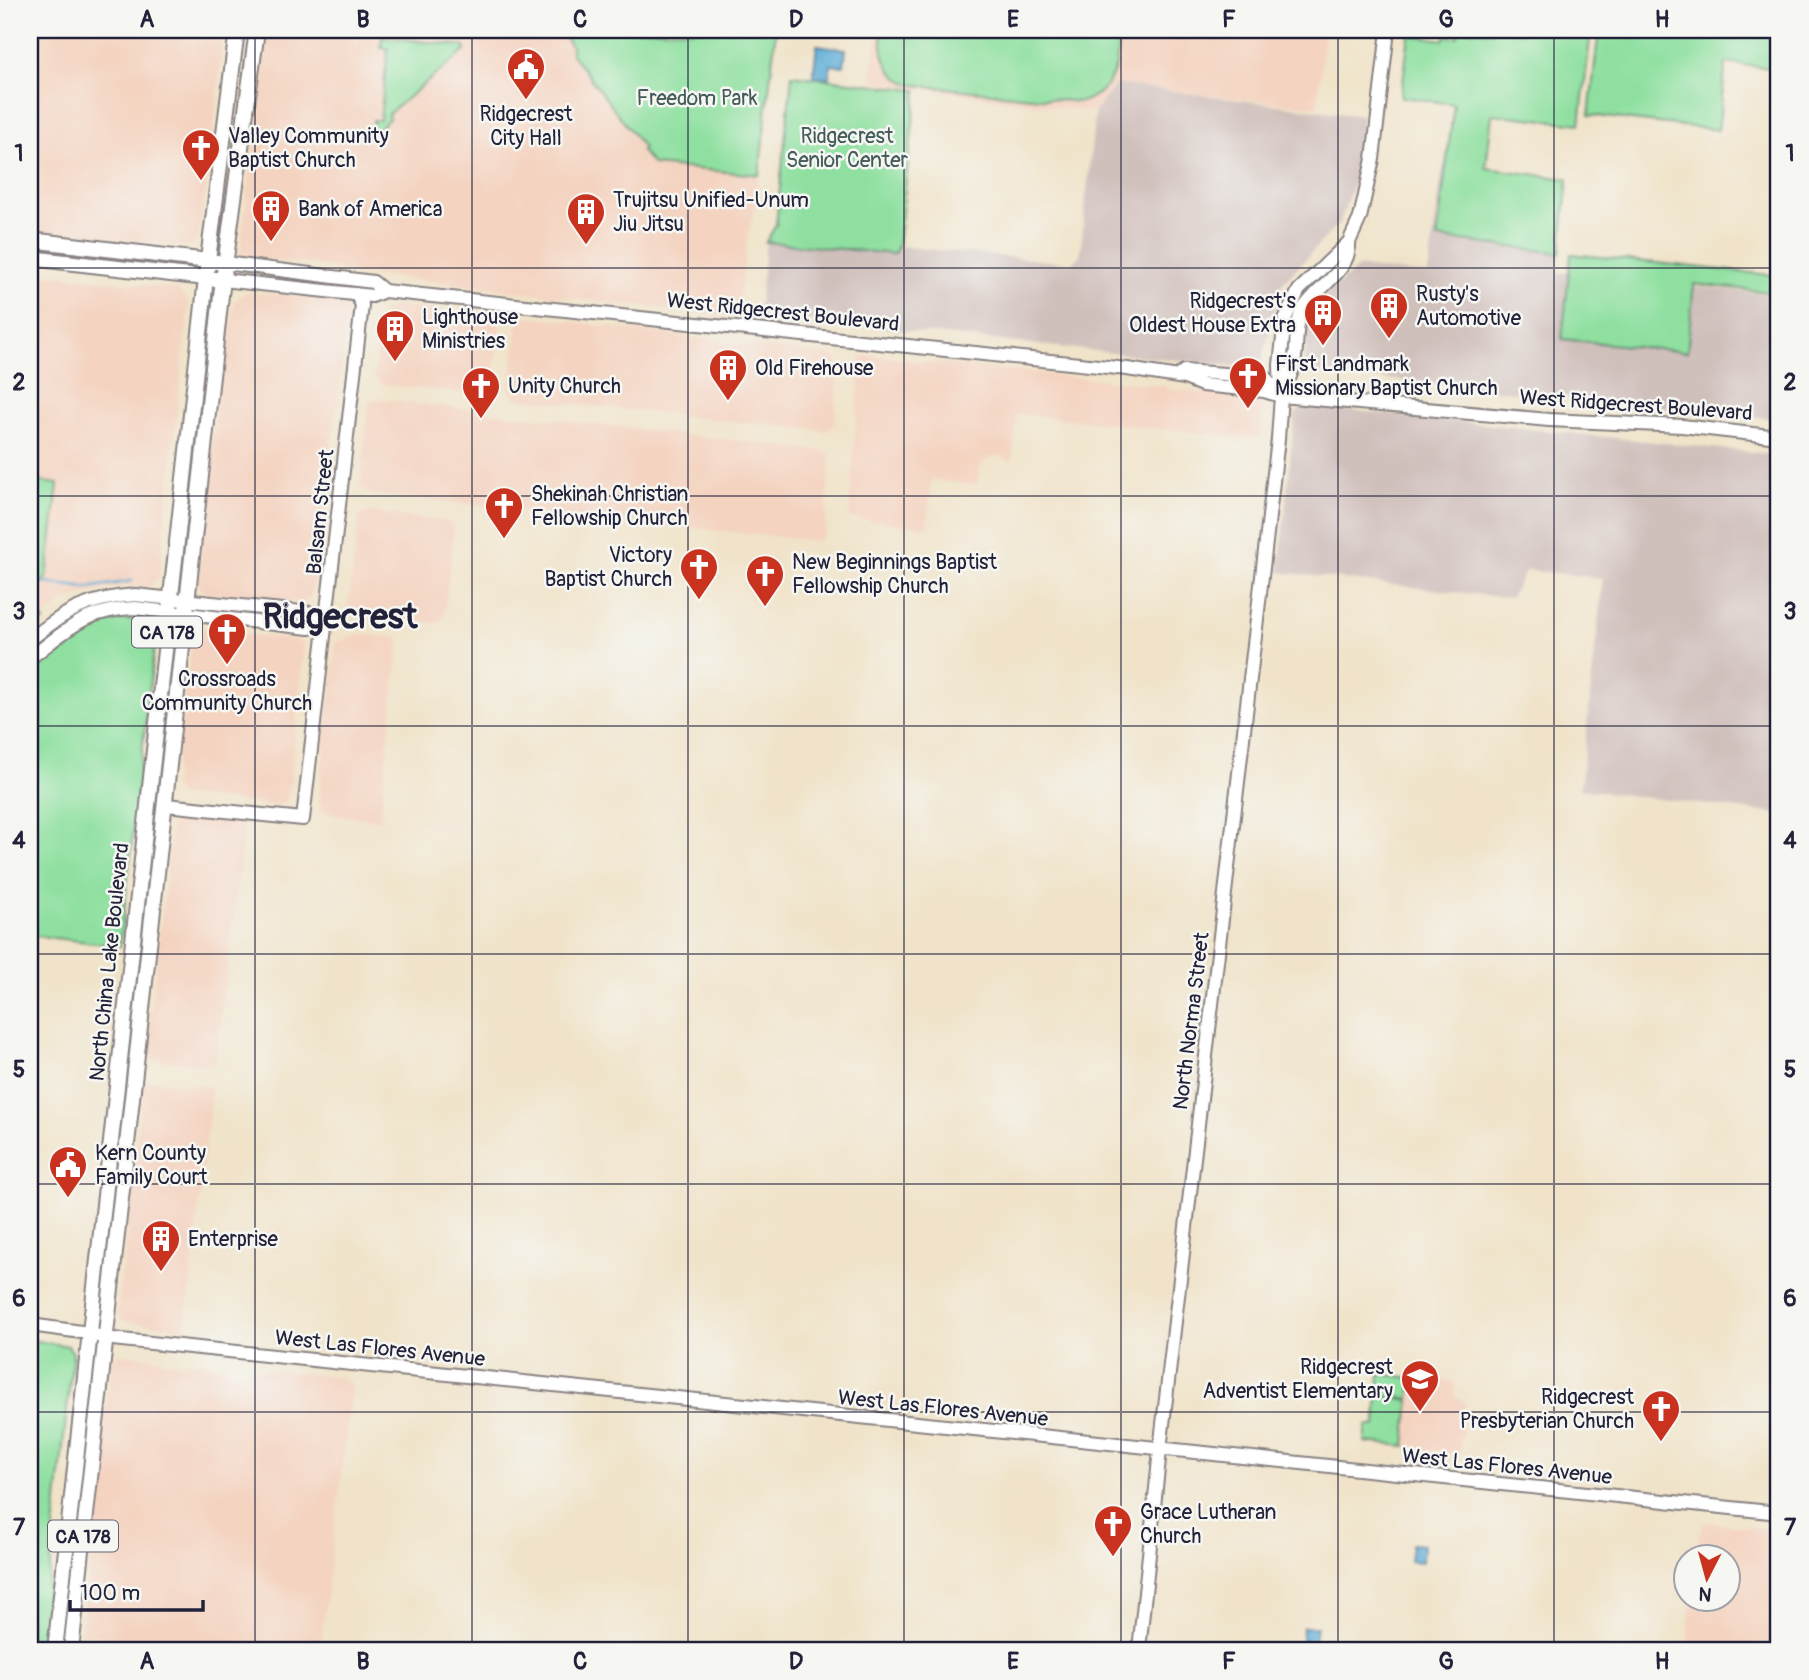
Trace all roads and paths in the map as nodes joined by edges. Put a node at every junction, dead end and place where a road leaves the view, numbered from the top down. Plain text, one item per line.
1 (237, 30) edge
2 (257, 30) edge
3 (1388, 30) edge
4 (30, 240) edge
5 (30, 258) edge
6 (208, 260) junction
7 (225, 262) junction
8 (206, 278) junction
9 (223, 280) junction
10 (384, 291) junction
11 (356, 294) junction
12 (1281, 396) junction
13 (1779, 438) edge
14 (187, 453) junction
15 (196, 525) junction
16 (171, 605) junction
17 (187, 607) junction
18 (327, 623) junction
19 (30, 640) edge
20 (30, 658) edge
21 (158, 716) junction
22 (166, 805) junction
23 (30, 1325) edge
24 (89, 1333) junction
25 (104, 1338) junction
26 (1160, 1450) junction
27 (1779, 1513) edge
28 (67, 1542) junction
29 (74, 1619) junction
30 (55, 1650) edge
31 (71, 1650) edge
32 (1139, 1650) edge

1 - 6 main road, North China Lake Boulevard
2 - 7 main road, North China Lake Boulevard
3 - 12 main road, North Norma Street
4 - 6 main road, West Ridgecrest Boulevard
5 - 8 main road
6 - 7 main road, West Ridgecrest Boulevard
6 - 8 main road, North China Lake Boulevard
7 - 9 main road, North China Lake Boulevard
7 - 10 main road, West Ridgecrest Boulevard
8 - 9 main road
8 - 14 main road, North China Lake Boulevard / CA 178
9 - 11 main road, West Ridgecrest Boulevard
9 - 15 main road, North China Lake Boulevard / CA 178
10 - 11 main road, West Ridgecrest Boulevard
10 - 12 main road, West Ridgecrest Boulevard
11 - 18 main road, Balsam Street
12 - 13 main road, West Ridgecrest Boulevard
12 - 26 main road, North Norma Street
14 - 15 main road
14 - 16 main road, North China Lake Boulevard / CA 178
15 - 17 main road, North China Lake Boulevard / CA 178
16 - 17 main road
16 - 19 main road
16 - 20 main road
16 - 21 main road, North China Lake Boulevard / CA 178
17 - 18 main road
17 - 22 main road, North China Lake Boulevard / CA 178
18 - 22 main road, Balsam Street
21 - 22 main road
21 - 24 main road, North China Lake Boulevard / CA 178
22 - 25 main road, North China Lake Boulevard / CA 178
23 - 24 main road, West Las Flores Avenue
24 - 25 main road, West Las Flores Avenue
24 - 28 main road, North China Lake Boulevard / CA 178
25 - 26 main road, West Las Flores Avenue
25 - 29 main road, North China Lake Boulevard / CA 178
26 - 27 main road, West Las Flores Avenue
26 - 32 main road, North Norma Street
28 - 29 main road
28 - 30 main road, North China Lake Boulevard / CA 178
29 - 31 main road, North China Lake Boulevard / CA 178

